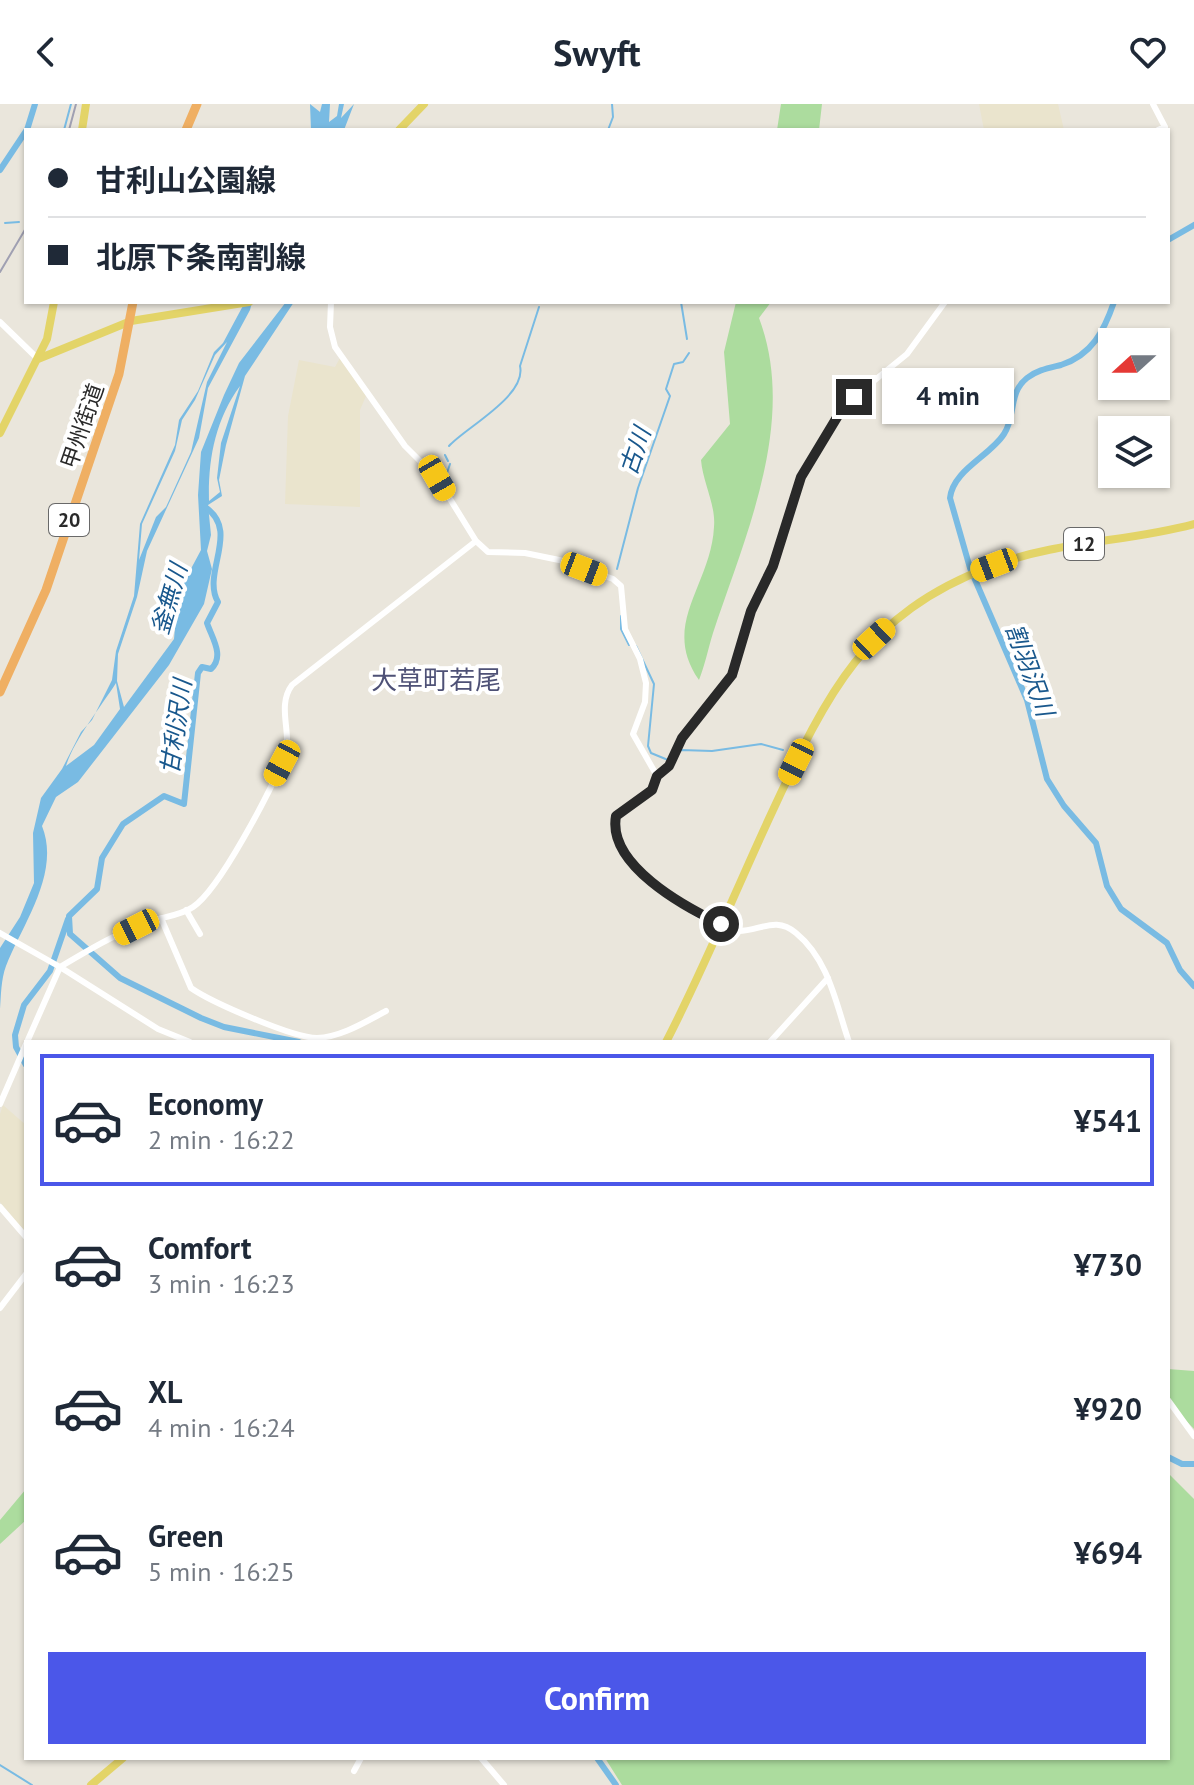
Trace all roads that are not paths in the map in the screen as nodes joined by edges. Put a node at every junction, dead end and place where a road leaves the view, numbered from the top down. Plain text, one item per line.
1 (86, 104) edge
2 (197, 104) edge
3 (424, 104) edge
4 (1153, 104) edge
5 (82, 128) edge
6 (187, 128) edge
7 (401, 128) edge
8 (1163, 128) edge
9 (54, 304) edge
10 (133, 304) edge
11 (237, 304) edge
12 (331, 304) edge
13 (944, 304) edge
14 (131, 321) junction
15 (0, 322) edge
16 (38, 359) junction
17 (0, 433) edge
18 (1194, 524) edge
19 (476, 541) junction
20 (0, 692) edge
21 (657, 776) junction
22 (186, 910) junction
23 (161, 918) junction
24 (721, 924) junction
25 (0, 933) edge
26 (200, 934) dead end
27 (58, 966) junction
28 (828, 978) junction
29 (386, 1011) dead end
30 (28, 1040) edge
31 (185, 1040) edge
32 (667, 1040) edge
33 (772, 1040) edge
34 (848, 1040) edge
35 (24, 1049) edge
36 (0, 1104) edge
37 (0, 1207) edge
38 (24, 1235) edge
39 (24, 1277) edge
40 (0, 1308) edge
41 (1170, 1403) edge
42 (1194, 1436) edge
43 (121, 1760) edge
44 (360, 1760) edge
45 (483, 1760) edge
46 (354, 1771) dead end
47 (91, 1785) edge
48 (504, 1785) edge

1 - 5 main road
2 - 6 highway
3 - 7 main road
4 - 8 main road
9 - 16 main road
10 - 14 highway, 甲州街道 / 20
11 - 14 main road
12 - 19 main road
13 - 21 main road
14 - 16 main road
14 - 20 highway, 甲州街道 / 20
15 - 16 main road
16 - 17 main road
18 - 24 main road, 12
19 - 21 main road
19 - 22 main road
21 - 24 main road
22 - 23 main road
22 - 26 main road
23 - 27 main road
23 - 29 main road
24 - 28 main road
24 - 32 main road, 12
25 - 27 main road
27 - 30 main road
27 - 31 main road
28 - 33 main road
28 - 34 main road
35 - 36 main road
37 - 38 main road
39 - 40 main road
41 - 42 main road
43 - 47 main road
44 - 46 main road
45 - 48 main road

